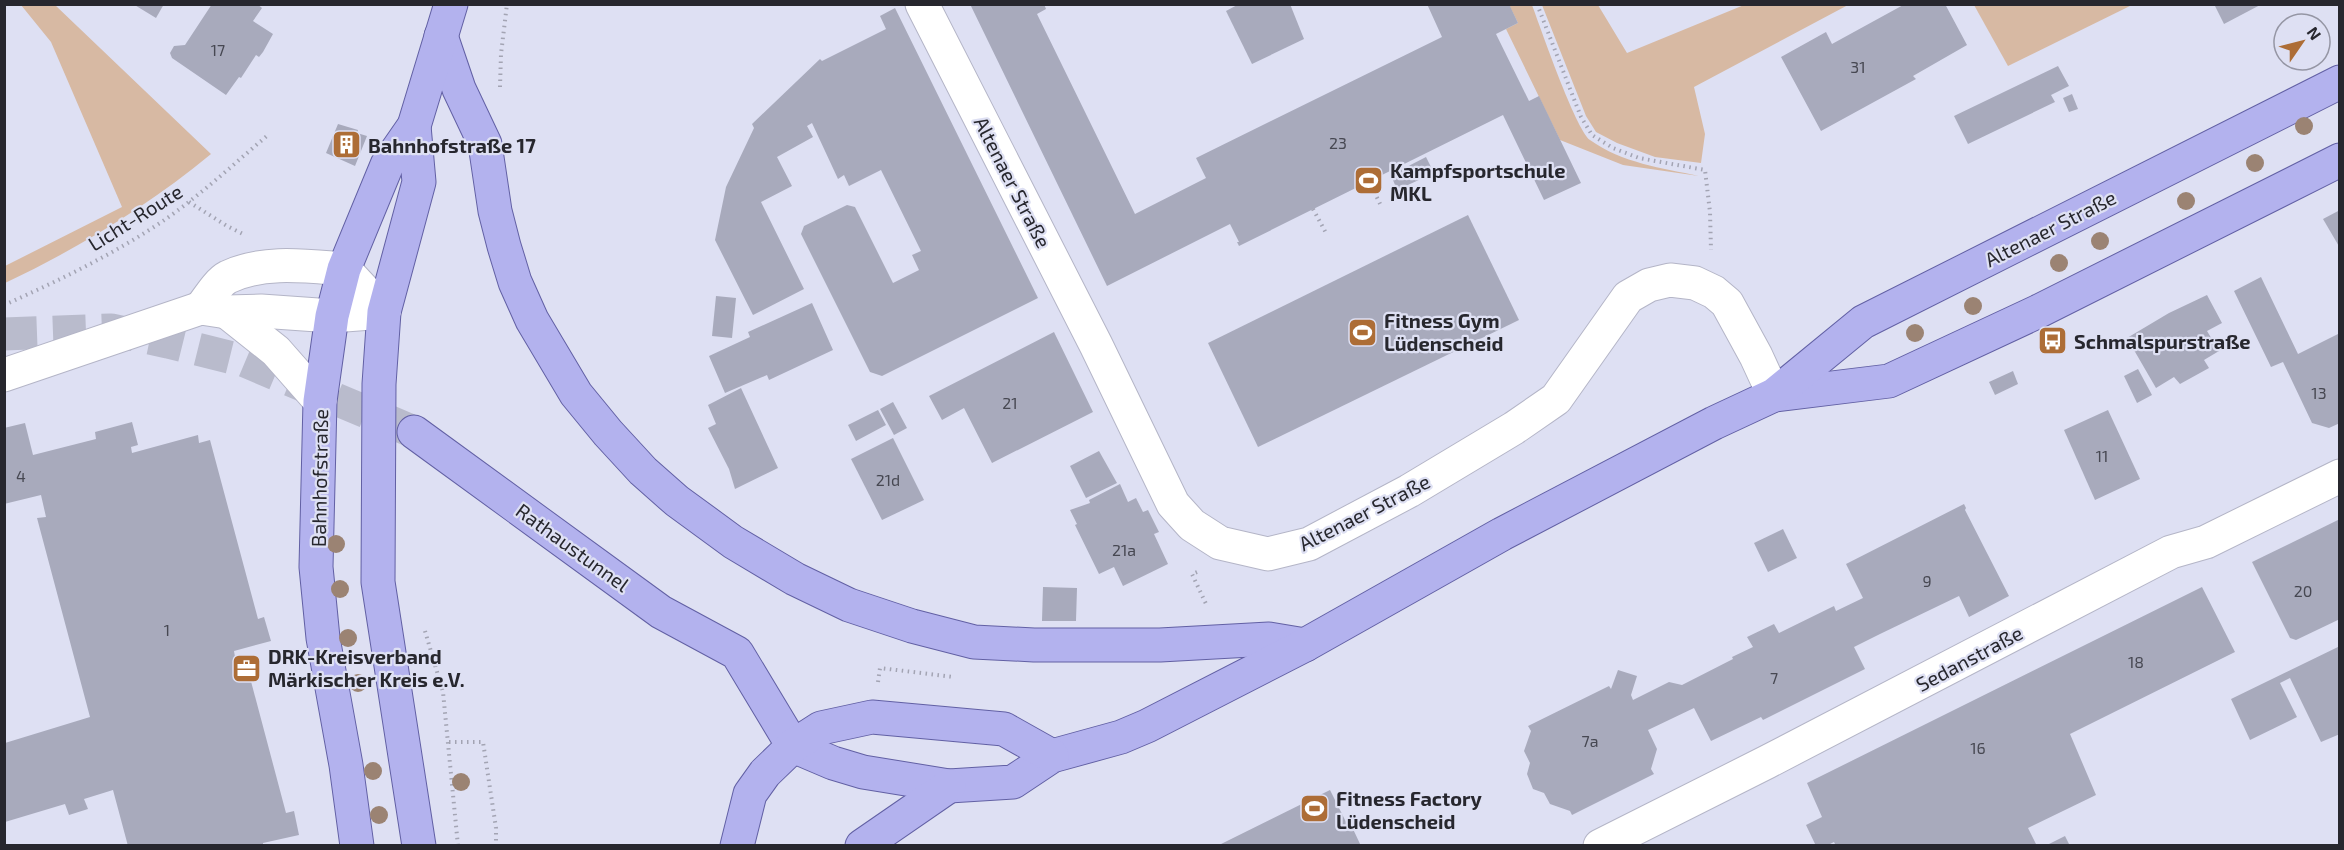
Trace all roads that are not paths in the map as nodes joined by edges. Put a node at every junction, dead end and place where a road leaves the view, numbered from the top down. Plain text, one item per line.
1 (451, 4) edge
2 (922, 4) edge
3 (441, 36) junction
4 (2340, 82) edge
5 (414, 126) junction
6 (2340, 160) edge
7 (344, 269) junction
8 (214, 310) junction
9 (384, 312) junction
10 (332, 316) junction
11 (4, 375) edge
12 (1774, 395) junction
13 (320, 401) junction
14 (414, 432) tunnel mouth
15 (2340, 476) edge
16 (1305, 645) junction
17 (792, 746) junction
18 (1052, 756) junction
19 (949, 786) junction
20 (357, 846) edge
21 (419, 846) edge
22 (737, 846) edge
23 (862, 846) edge
24 (1600, 846) edge

1 - 3 main road, Bahnhofstraße
2 - 12 street, Altenaer Straße
3 - 5 main road, Bahnhofstraße
3 - 16 main road
4 - 12 main road, Altenaer Straße
5 - 7 main road, Bahnhofstraße
5 - 9 main road, Bahnhofstraße
6 - 12 main road, Altenaer Straße
7 - 8 street
7 - 9 street
7 - 10 main road, Bahnhofstraße
8 - 10 street
8 - 11 street
8 - 13 street
9 - 10 street
9 - 21 main road, Bahnhofstraße
10 - 13 main road, Bahnhofstraße
12 - 16 main road, Altenaer Straße
13 - 20 main road, Bahnhofstraße
14 - 17 main road, Rathaustunnel
15 - 24 street, Sedanstraße
16 - 18 main road, Altenaer Straße
17 - 18 main road
17 - 19 main road, Altenaer Straße
17 - 22 main road
18 - 19 main road, Altenaer Straße
19 - 23 main road

